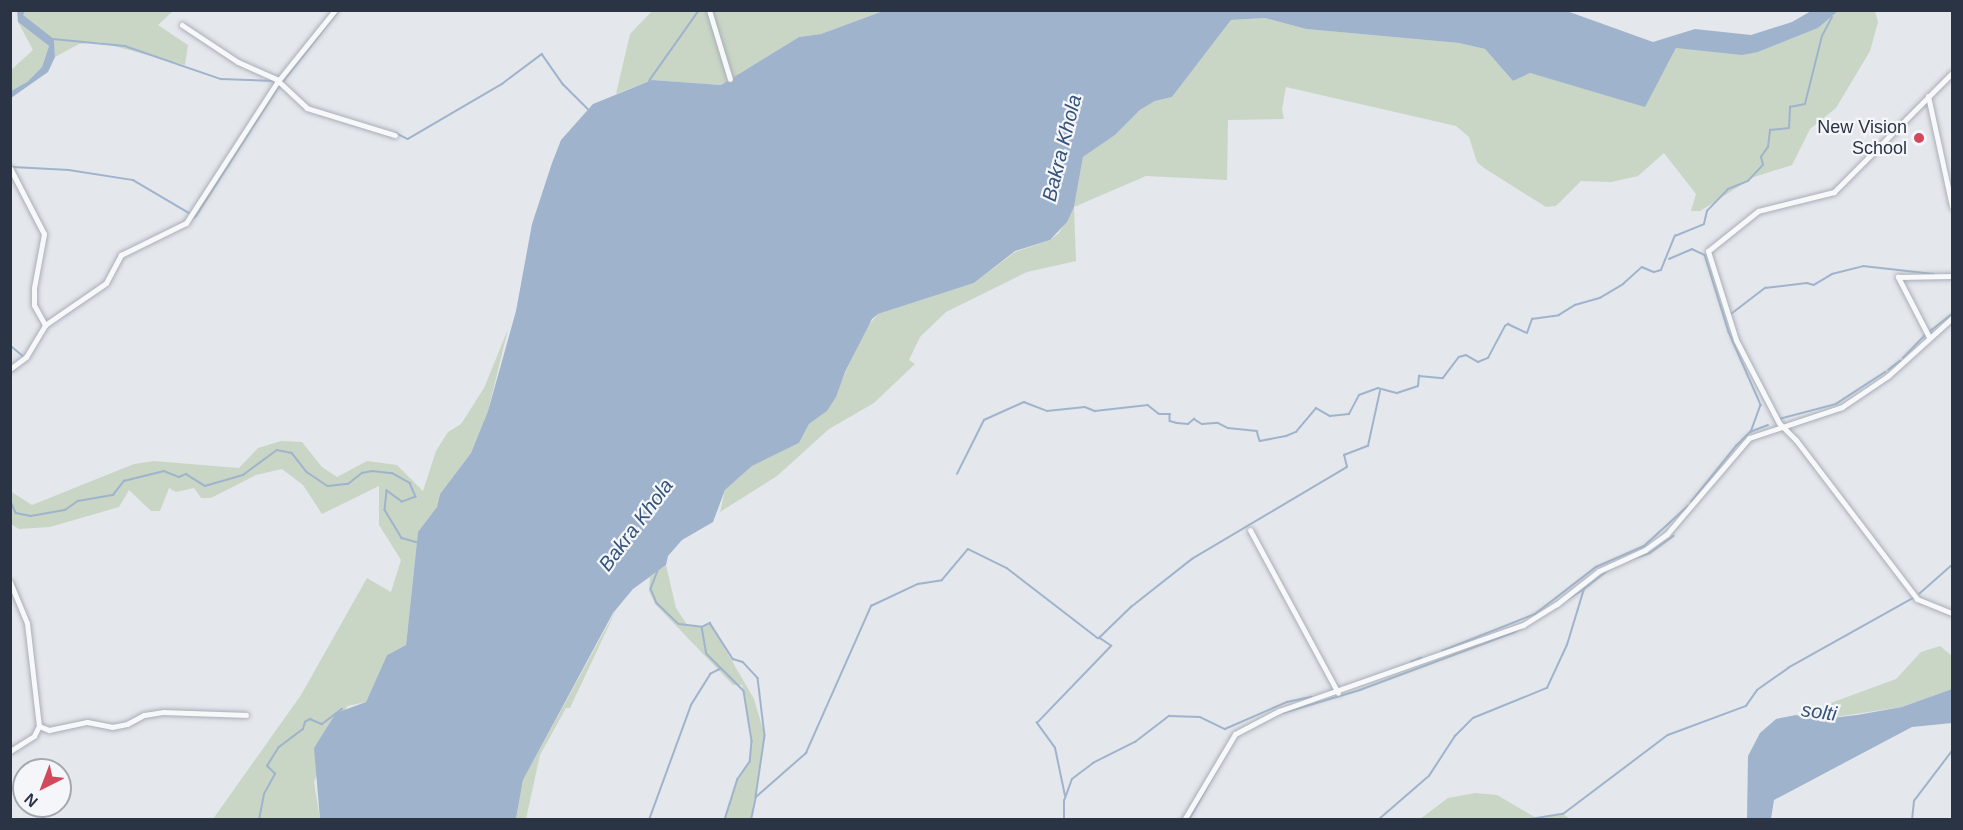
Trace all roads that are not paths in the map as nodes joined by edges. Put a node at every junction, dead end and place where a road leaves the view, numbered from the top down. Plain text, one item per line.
1 (335, 10) edge
2 (709, 10) edge
3 (182, 25) dead end
4 (1953, 73) edge
5 (730, 79) dead end
6 (278, 81) junction
7 (1928, 96) junction
8 (394, 135) dead end
9 (10, 168) edge
10 (1953, 206) edge
11 (1953, 276) edge
12 (1953, 318) edge
13 (45, 324) junction
14 (1929, 337) junction
15 (10, 369) edge
16 (1782, 426) junction
17 (1250, 530) dead end
18 (10, 582) edge
19 (1953, 613) edge
20 (1338, 693) junction
21 (246, 715) dead end
22 (39, 726) junction
23 (10, 751) edge
24 (1184, 819) edge

1 - 6 street
2 - 5 street
3 - 6 street
4 - 7 street
6 - 8 street
6 - 13 street
7 - 10 street
7 - 16 street
9 - 13 street
11 - 14 street
12 - 14 street
13 - 15 street
14 - 16 street
16 - 19 street
16 - 20 street
17 - 20 street
18 - 22 street
20 - 24 street
21 - 22 street
22 - 23 street

